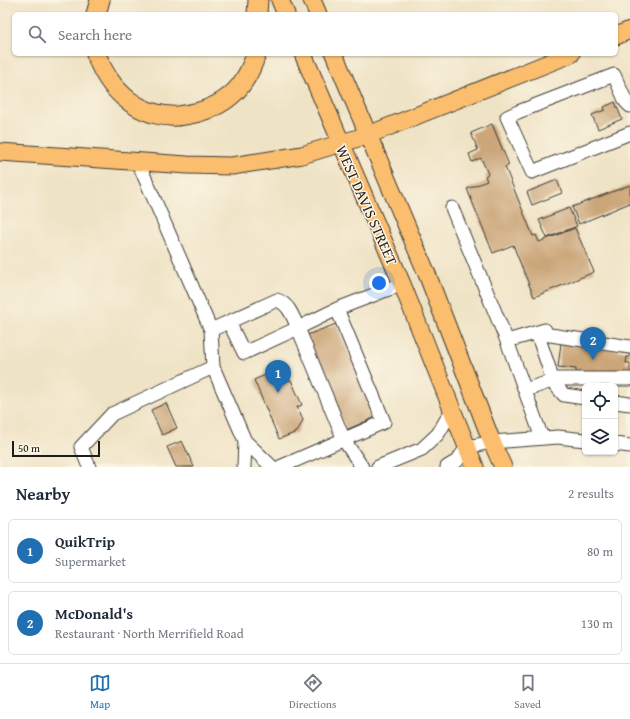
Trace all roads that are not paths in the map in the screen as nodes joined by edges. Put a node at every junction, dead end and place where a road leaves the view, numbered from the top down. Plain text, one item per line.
1 (100, 0) edge
2 (258, 0) edge
3 (280, 0) edge
4 (312, 0) edge
5 (97, 12) edge
6 (257, 12) edge
7 (285, 12) edge
8 (317, 12) edge
9 (630, 30) edge
10 (618, 35) edge
11 (97, 56) edge
12 (255, 56) edge
13 (304, 56) edge
14 (335, 56) edge
15 (566, 56) edge
16 (630, 106) edge
17 (630, 133) edge
18 (368, 135) junction
19 (340, 143) junction
20 (0, 152) edge
21 (138, 162) junction
22 (452, 208) dead end
23 (427, 274) junction
24 (402, 284) junction
25 (337, 309) junction
26 (229, 322) junction
27 (298, 328) junction
28 (211, 330) junction
29 (537, 333) junction
30 (507, 341) junction
31 (630, 342) edge
32 (630, 347) edge
33 (213, 367) junction
34 (552, 381) junction
35 (628, 381) edge
36 (525, 390) junction
37 (582, 398) edge
38 (618, 402) edge
39 (630, 404) edge
40 (452, 410) junction
41 (542, 438) junction
42 (344, 440) junction
43 (582, 440) edge
44 (244, 441) junction
45 (492, 442) junction
46 (618, 444) edge
47 (630, 446) edge
48 (467, 447) junction
49 (89, 467) edge
50 (244, 467) edge
51 (272, 467) edge
52 (280, 467) edge
53 (362, 467) edge
54 (378, 467) edge
55 (447, 467) edge
56 (475, 467) edge
57 (503, 467) edge

1 - 5 highway
2 - 6 highway
3 - 7 main road
4 - 8 main road
9 - 10 main road
11 - 12 highway
13 - 19 main road, WEST DAVIS STREET
14 - 18 main road, WEST DAVIS STREET
15 - 18 main road
16 - 17 street
18 - 19 main road
18 - 23 main road, WEST DAVIS STREET
19 - 21 main road
19 - 24 main road, WEST DAVIS STREET
20 - 21 main road
21 - 28 street
22 - 30 street
23 - 24 main road
23 - 45 main road, WEST DAVIS STREET
24 - 25 street
24 - 40 main road, WEST DAVIS STREET
25 - 27 street
25 - 42 street
26 - 27 street
26 - 27 street
26 - 28 street
27 - 42 street
28 - 33 street
29 - 30 street
29 - 31 street
29 - 32 street
29 - 34 street
30 - 36 street
33 - 44 street
33 - 49 street
34 - 35 street
34 - 36 street
34 - 37 street
36 - 41 street
38 - 39 street
40 - 48 main road, WEST DAVIS STREET
40 - 54 street
41 - 43 street
41 - 45 street
42 - 52 street
42 - 53 street
44 - 50 street
44 - 51 street
45 - 48 street
45 - 57 main road, WEST DAVIS STREET
46 - 47 street
48 - 55 street
48 - 56 main road, WEST DAVIS STREET

